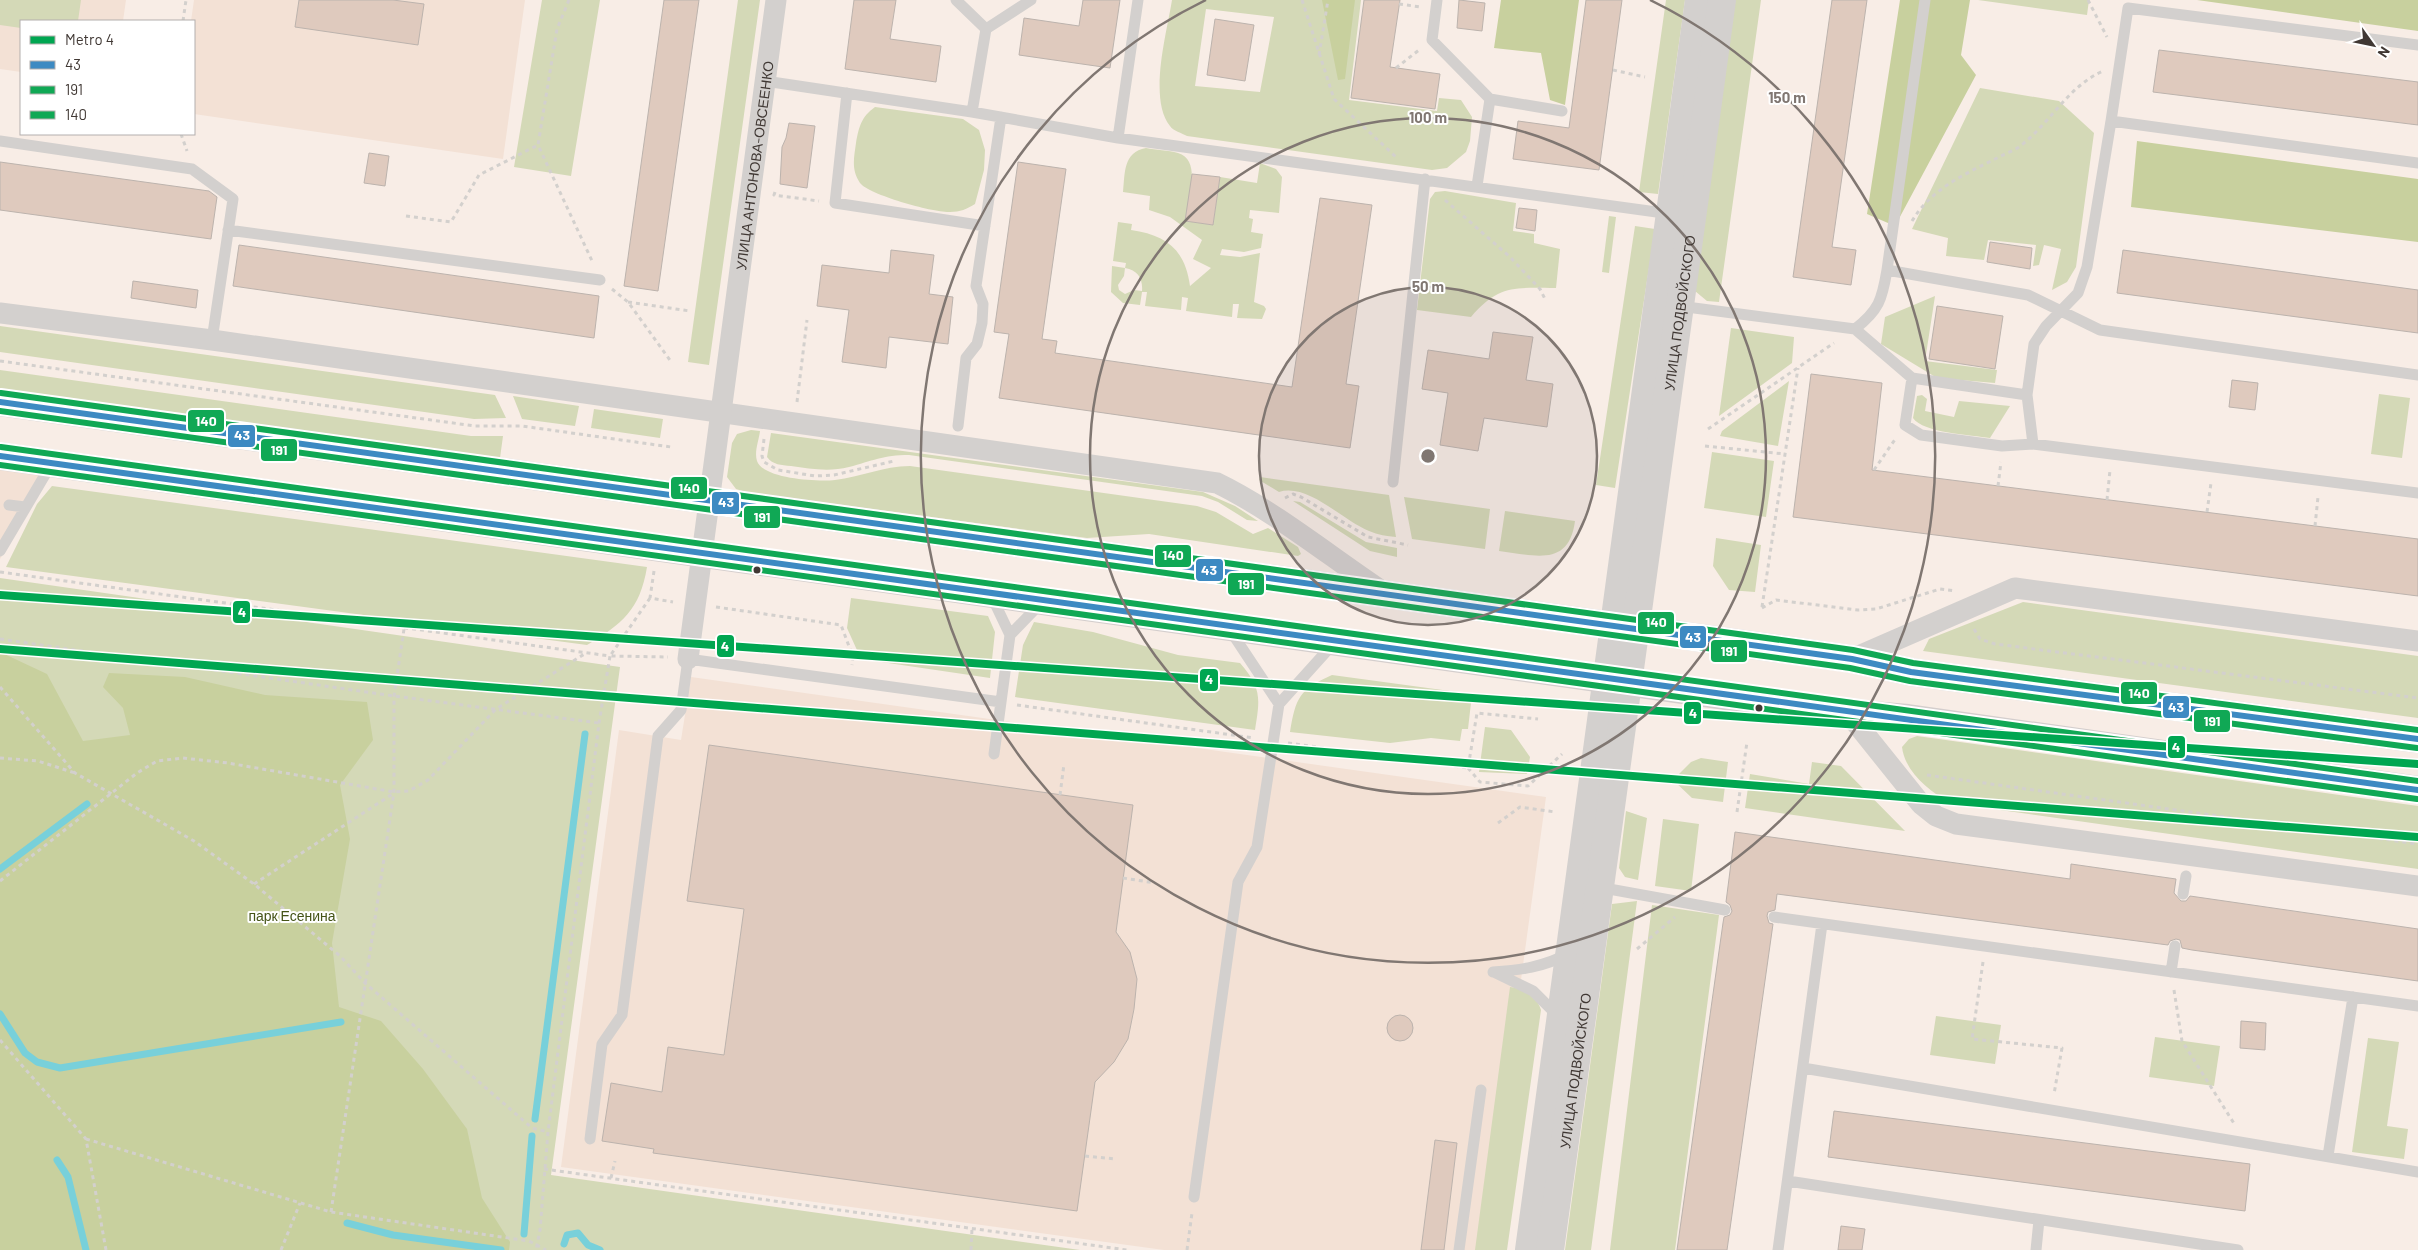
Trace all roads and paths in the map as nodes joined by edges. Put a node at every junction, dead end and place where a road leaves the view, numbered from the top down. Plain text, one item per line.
1 (186, 0) edge
2 (569, 0) edge
3 (776, 0) edge
4 (956, 0) edge
5 (1032, 0) edge
6 (1138, 0) edge
7 (1302, 0) edge
8 (1328, 0) edge
9 (1437, 0) edge
10 (1699, 0) edge
11 (1722, 0) edge
12 (1925, 0) edge
13 (2088, 0) edge
14 (183, 20) edge
15 (986, 29) junction
16 (1432, 40) junction
17 (2418, 45) edge
18 (1319, 55) junction
19 (2120, 64) junction
20 (1396, 68) dead end
21 (1612, 70) dead end
22 (1646, 77) dead end
23 (765, 81) junction
24 (847, 93) junction
25 (1490, 99) junction
26 (1562, 111) dead end
27 (972, 112) junction
28 (1001, 117) junction
29 (2111, 122) junction
30 (1118, 138) junction
31 (0, 141) edge
32 (538, 145) junction
33 (2418, 162) edge
34 (1425, 179) junction
35 (776, 186) dead end
36 (1477, 186) junction
37 (835, 203) junction
38 (1681, 215) junction
39 (406, 216) dead end
40 (1910, 224) dead end
41 (985, 226) junction
42 (228, 230) junction
43 (1887, 270) junction
44 (600, 280) joint
45 (1546, 301) dead end
46 (1669, 305) junction
47 (690, 311) dead end
48 (2061, 312) junction
49 (0, 313) edge
50 (807, 320) dead end
51 (1855, 329) junction
52 (212, 340) junction
53 (0, 361) edge
54 (672, 363) dead end
55 (1798, 368) junction
56 (2418, 375) edge
57 (1912, 378) junction
58 (2026, 394) junction
59 (0, 402) edge
60 (797, 405) dead end
61 (720, 412) junction
62 (767, 419) junction
63 (1905, 425) junction
64 (958, 426) dead end
65 (1708, 429) dead end
66 (2033, 444) junction
67 (1705, 446) dead end
68 (2002, 446) junction
69 (671, 447) dead end
70 (1785, 454) junction
71 (2111, 454) junction
72 (0, 456) edge
73 (900, 461) dead end
74 (52, 463) junction
75 (2213, 467) junction
76 (1874, 470) dead end
77 (2320, 481) junction
78 (1393, 482) dead end
79 (1998, 486) dead end
80 (2418, 493) edge
81 (708, 500) junction
82 (2107, 500) dead end
83 (9, 505) dead end
84 (25, 507) junction
85 (2207, 512) dead end
86 (1271, 515) junction
87 (2315, 526) dead end
88 (1408, 545) dead end
89 (0, 551) edge
90 (701, 554) junction
91 (654, 568) dead end
92 (0, 572) edge
93 (990, 594) junction
94 (1385, 594) junction
95 (650, 598) junction
96 (1044, 601) junction
97 (676, 602) dead end
98 (709, 606) dead end
99 (1966, 609) junction
100 (1227, 627) junction
101 (1625, 627) junction
102 (404, 629) junction
103 (1010, 635) junction
104 (0, 639) edge
105 (2418, 641) edge
106 (1335, 642) junction
107 (587, 653) junction
108 (610, 656) junction
109 (679, 658) junction
110 (1852, 659) junction
111 (850, 681) junction
112 (1618, 681) junction
113 (0, 686) edge
114 (394, 696) junction
115 (2418, 698) edge
116 (1001, 702) junction
117 (1279, 704) junction
118 (496, 709) junction
119 (1848, 713) junction
120 (1538, 719) dead end
121 (599, 723) junction
122 (1254, 738) dead end
123 (2418, 740) edge
124 (1287, 742) dead end
125 (1747, 742) dead end
126 (994, 754) dead end
127 (1562, 754) dead end
128 (0, 758) edge
129 (1064, 764) dead end
130 (1468, 768) junction
131 (1896, 771) junction
132 (75, 773) junction
133 (2418, 790) edge
134 (394, 792) junction
135 (112, 793) junction
136 (1060, 795) dead end
137 (1555, 812) dead end
138 (1737, 812) dead end
139 (1498, 823) dead end
140 (2418, 844) edge
141 (2186, 876) dead end
142 (1123, 878) dead end
143 (0, 881) edge
144 (1155, 883) dead end
145 (254, 884) junction
146 (1590, 886) junction
147 (2418, 886) edge
148 (2183, 894) dead end
149 (1691, 903) junction
150 (1725, 910) dead end
151 (1774, 917) dead end
152 (1822, 924) junction
153 (2175, 946) dead end
154 (1985, 947) junction
155 (1637, 949) dead end
156 (1580, 954) junction
157 (2171, 972) junction
158 (366, 983) junction
159 (2353, 997) junction
160 (2418, 1006) edge
161 (1561, 1019) junction
162 (0, 1040) edge
163 (1803, 1068) junction
164 (1481, 1090) dead end
165 (2051, 1110) junction
166 (548, 1132) junction
167 (86, 1139) junction
168 (590, 1139) dead end
169 (2246, 1142) junction
170 (1085, 1156) dead end
171 (2328, 1156) junction
172 (1116, 1159) dead end
173 (615, 1161) dead end
174 (544, 1169) junction
175 (2418, 1172) edge
176 (612, 1178) junction
177 (1788, 1182) junction
178 (1194, 1197) joint
179 (300, 1203) junction
180 (331, 1212) junction
181 (2039, 1220) junction
182 (972, 1229) junction
183 (537, 1245) junction
184 (106, 1250) edge
185 (282, 1250) edge
186 (536, 1250) edge
187 (546, 1250) edge
188 (971, 1250) edge
189 (1127, 1250) edge
190 (1187, 1250) edge
191 (1459, 1250) edge
192 (1529, 1250) edge
193 (1550, 1250) edge
194 (1778, 1250) edge
195 (2036, 1250) edge
196 (2238, 1250) edge

1 - 14 path
2 - 32 path
3 - 23 street, УЛИЦА АНТОНОВА-ОВСЕЕНКО
4 - 15 lane
5 - 15 lane
6 - 30 lane
7 - 18 path
8 - 18 path
9 - 16 lane
10 - 38 street, УЛИЦА ПОДВОЙСКОГО
11 - 38 street, УЛИЦА ПОДВОЙСКОГО
12 - 43 lane
13 - 19 path
15 - 27 lane
16 - 20 path
16 - 25 lane
17 - 19 lane
18 - 34 path
19 - 29 lane
19 - 40 path
21 - 22 path
23 - 24 lane
23 - 61 street, УЛИЦА АНТОНОВА-ОВСЕЕНКО
24 - 27 lane
24 - 37 lane
25 - 26 lane
25 - 36 lane
27 - 28 lane
28 - 30 lane
28 - 41 lane
29 - 33 lane
29 - 48 lane
30 - 34 lane
31 - 42 lane
32 - 39 path
32 - 44 path
34 - 36 lane
34 - 45 path
34 - 78 lane
35 - 37 path
36 - 38 lane
37 - 41 lane
38 - 46 street, УЛИЦА ПОДВОЙСКОГО
41 - 64 lane
42 - 44 lane
42 - 52 lane
43 - 48 lane
43 - 51 lane
46 - 51 lane
46 - 101 street, УЛИЦА ПОДВОЙСКОГО
47 - 54 path
48 - 56 lane
48 - 58 lane
49 - 52 street
50 - 60 path
51 - 55 path
51 - 57 lane
52 - 61 street
53 - 69 path
55 - 65 path
55 - 70 path
57 - 58 lane
57 - 63 lane
58 - 66 lane
59 - 81 main road
61 - 62 street
61 - 81 street, УЛИЦА АНТОНОВА-ОВСЕЕНКО
62 - 73 path
62 - 86 street
63 - 68 lane
63 - 76 path
66 - 68 lane
66 - 71 lane
67 - 70 path
68 - 79 path
70 - 99 path
71 - 75 lane
71 - 82 path
72 - 74 main road
74 - 84 lane
74 - 90 main road
75 - 77 lane
75 - 85 path
77 - 80 lane
77 - 87 path
81 - 90 street, УЛИЦА АНТОНОВА-ОВСЕЕНКО
81 - 94 main road
83 - 84 lane
84 - 89 lane
86 - 88 path
86 - 94 street
90 - 93 main road
90 - 109 street, УЛИЦА АНТОНОВА-ОВСЕЕНКО
91 - 95 path
92 - 102 path
93 - 96 main road
93 - 103 lane
94 - 101 main road
95 - 97 path
95 - 108 path
96 - 100 main road
96 - 103 lane
98 - 111 path
99 - 105 street
99 - 110 street
99 - 115 path
100 - 106 main road
100 - 117 lane
101 - 110 main road
101 - 112 street, УЛИЦА ПОДВОЙСКОГО
102 - 107 path
102 - 114 path
103 - 116 lane
104 - 114 path
106 - 112 main road
106 - 117 lane
107 - 108 path
107 - 118 path
108 - 109 path
108 - 121 path
109 - 111 lane
109 - 168 lane
110 - 123 main road
111 - 116 lane
112 - 119 main road
112 - 146 street, УЛИЦА ПОДВОЙСКОГО
113 - 132 path
114 - 118 path
114 - 134 path
116 - 122 path
116 - 126 lane
117 - 178 lane
118 - 121 path
118 - 134 path
119 - 131 street
119 - 133 main road
120 - 130 path
121 - 166 path
124 - 130 path
125 - 138 path
127 - 130 path
128 - 132 path
129 - 136 path
131 - 140 path
131 - 147 street
132 - 135 path
134 - 135 path
134 - 145 path
134 - 158 path
135 - 143 path
135 - 145 path
137 - 139 path
141 - 148 lane
142 - 144 path
145 - 158 path
146 - 149 lane
146 - 156 street, УЛИЦА ПОДВОЙСКОГО
149 - 150 lane
149 - 155 path
151 - 152 lane
152 - 154 lane
152 - 163 lane
153 - 157 lane
154 - 157 lane
154 - 165 path
156 - 161 street, УЛИЦА ПОДВОЙСКОГО
156 - 161 lane
156 - 193 street, УЛИЦА ПОДВОЙСКОГО
157 - 159 lane
157 - 169 path
158 - 166 path
158 - 180 path
159 - 160 lane
159 - 171 lane
161 - 192 street, УЛИЦА ПОДВОЙСКОГО
162 - 167 path
163 - 165 lane
163 - 177 lane
164 - 191 lane
165 - 169 lane
166 - 174 path
167 - 179 path
167 - 184 path
169 - 171 lane
170 - 172 path
171 - 175 lane
173 - 176 path
174 - 176 path
174 - 183 path
176 - 182 path
177 - 181 lane
177 - 194 lane
178 - 190 path
179 - 180 path
179 - 185 path
180 - 183 path
181 - 195 lane
181 - 196 lane
182 - 188 path
182 - 189 path
183 - 186 path
183 - 187 path

